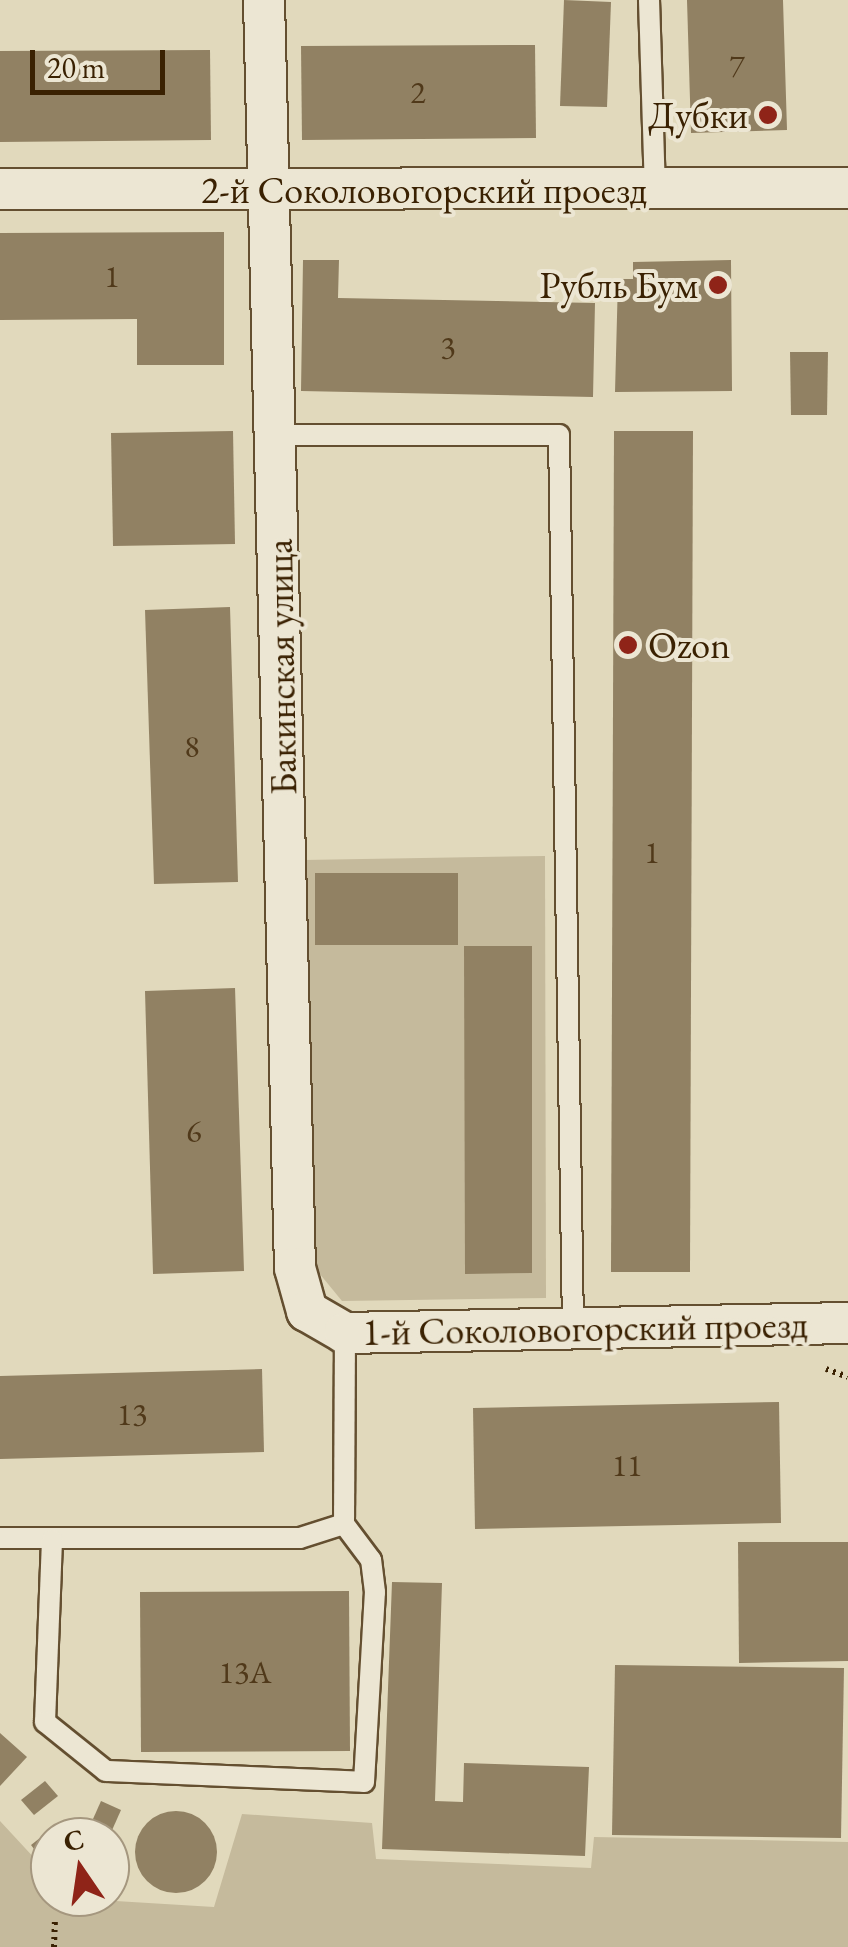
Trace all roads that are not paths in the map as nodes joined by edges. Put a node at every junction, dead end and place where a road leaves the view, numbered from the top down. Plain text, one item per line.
1 (264, 0) edge
2 (649, 0) edge
3 (266, 188) junction
4 (848, 188) edge
5 (0, 189) edge
6 (655, 192) junction
7 (275, 436) junction
8 (848, 1323) edge
9 (334, 1329) junction
10 (573, 1330) junction
11 (344, 1524) junction
12 (0, 1538) edge
13 (52, 1540) junction

1 - 3 street, Бакинская улица
2 - 6 lane
3 - 5 street, 2-й Соколовогорский проезд
3 - 6 street, 2-й Соколовогорский проезд
3 - 7 street, Бакинская улица
4 - 6 street, 2-й Соколовогорский проезд
7 - 9 street, Бакинская улица
7 - 10 lane
8 - 10 street, 1-й Соколовогорский проезд
9 - 10 street, 1-й Соколовогорский проезд
9 - 11 lane
11 - 13 lane
11 - 13 lane
12 - 13 lane

